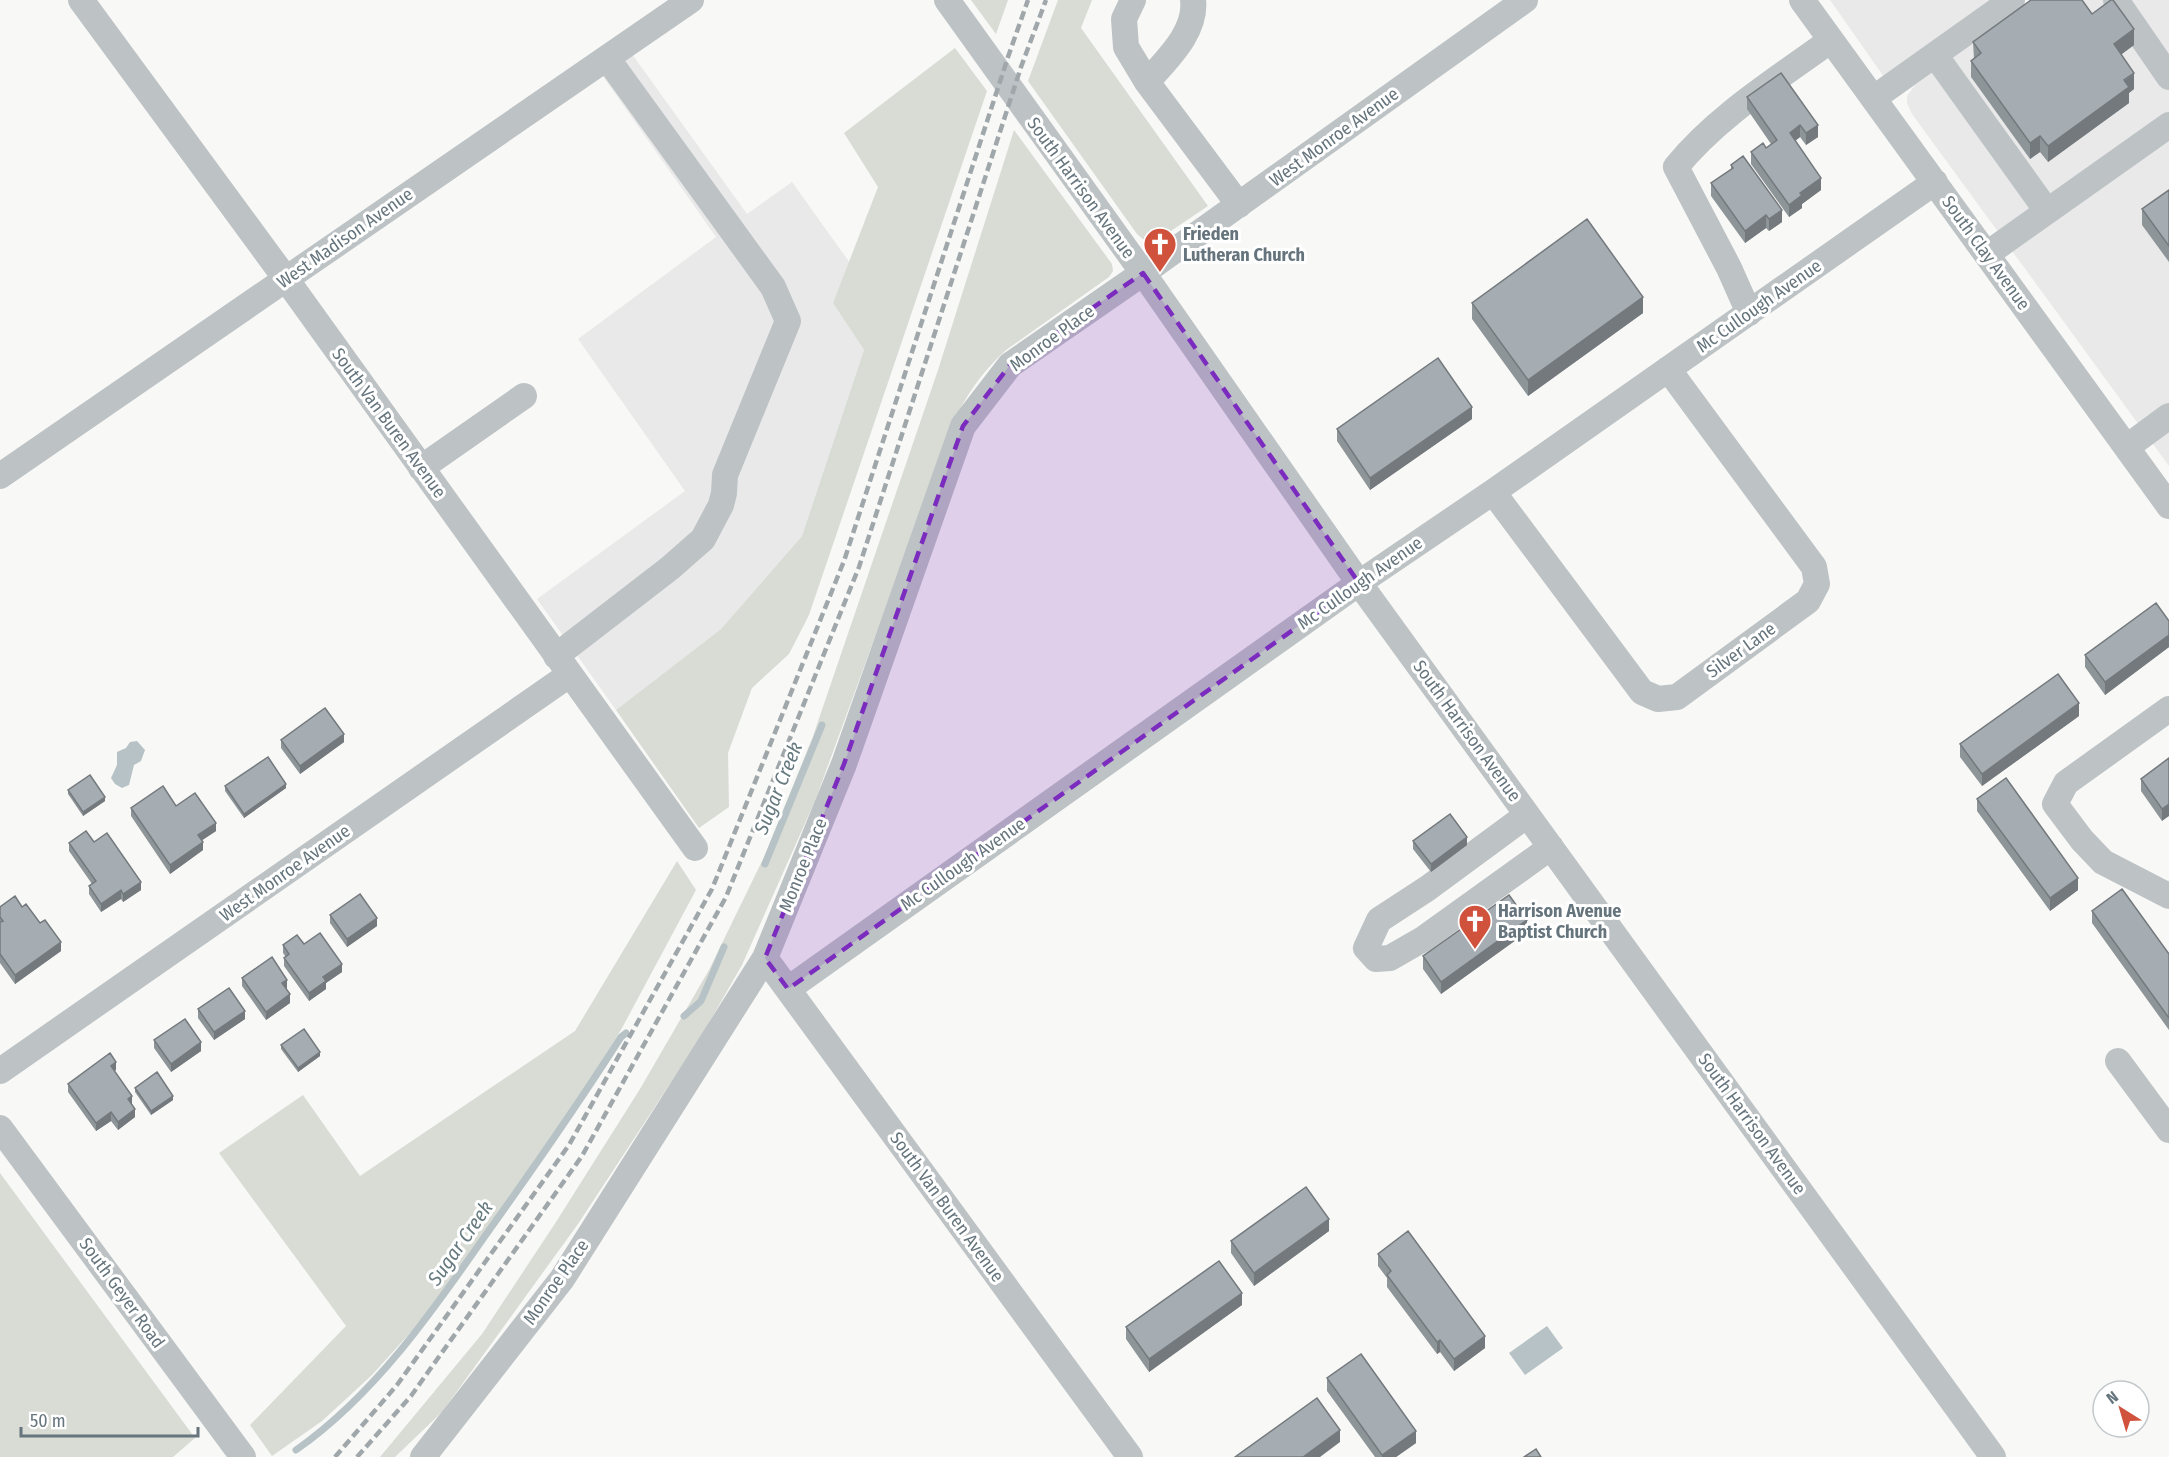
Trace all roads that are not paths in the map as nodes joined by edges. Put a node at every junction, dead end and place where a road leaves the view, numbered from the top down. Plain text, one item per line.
1 (81, 0) edge
2 (691, 0) edge
3 (947, 0) edge
4 (1133, 0) edge
5 (1193, 0) edge
6 (1525, 0) edge
7 (1802, 0) edge
8 (2012, 0) edge
9 (2115, 0) edge
10 (1831, 40) junction
11 (1935, 55) junction
12 (607, 58) junction
13 (2169, 76) edge
14 (1147, 82) junction
15 (1874, 98) junction
16 (2169, 125) edge
17 (1935, 182) junction
18 (1239, 205) junction
19 (2047, 211) junction
20 (1987, 254) junction
21 (1143, 273) junction
22 (286, 279) junction
23 (1749, 313) junction
24 (1668, 369) junction
25 (524, 396) dead end
26 (2169, 416) edge
27 (2127, 447) junction
28 (421, 468) junction
29 (0, 476) edge
30 (1493, 492) junction
31 (2169, 506) edge
32 (1359, 583) junction
33 (563, 666) junction
34 (2169, 709) edge
35 (1527, 815) junction
36 (1551, 847) junction
37 (695, 848) dead end
38 (2169, 896) edge
39 (765, 958) junction
40 (788, 990) junction
41 (2118, 1061) dead end
42 (0, 1071) edge
43 (0, 1128) edge
44 (2169, 1130) edge
45 (243, 1457) edge
46 (423, 1457) edge
47 (1130, 1457) edge
48 (1993, 1457) edge

1 - 22 street, South Van Buren Avenue
2 - 12 street, West Madison Avenue
3 - 21 street, South Harrison Avenue
4 - 14 street
5 - 14 street
6 - 18 street, West Monroe Avenue
7 - 10 street, South Clay Avenue
8 - 11 street
9 - 13 street
10 - 15 street, South Clay Avenue
10 - 23 street
11 - 15 street
11 - 19 street
12 - 22 street, West Madison Avenue
12 - 33 street, West Monroe Avenue
14 - 18 street
15 - 17 street, South Clay Avenue
16 - 19 street
17 - 20 street, South Clay Avenue
17 - 23 street, Mc Cullough Avenue
18 - 21 street, West Monroe Avenue
19 - 20 street
20 - 27 street, South Clay Avenue
21 - 32 street, South Harrison Avenue
21 - 39 street, Monroe Place
22 - 28 street, South Van Buren Avenue
22 - 29 street, West Madison Avenue
23 - 24 street, Mc Cullough Avenue
24 - 30 street, Mc Cullough Avenue
24 - 30 street, Silver Lane
25 - 28 street
26 - 27 street
27 - 31 street, South Clay Avenue
28 - 33 street, South Van Buren Avenue
30 - 32 street, Mc Cullough Avenue
32 - 35 street, South Harrison Avenue
32 - 40 street, Mc Cullough Avenue
33 - 37 street, South Van Buren Avenue
33 - 42 street, West Monroe Avenue
34 - 38 street
35 - 36 street, South Harrison Avenue
35 - 36 street
36 - 48 street, South Harrison Avenue
39 - 40 street, South Van Buren Avenue
39 - 46 street, Monroe Place
40 - 47 street, South Van Buren Avenue
41 - 44 street
43 - 45 street, South Geyer Road

